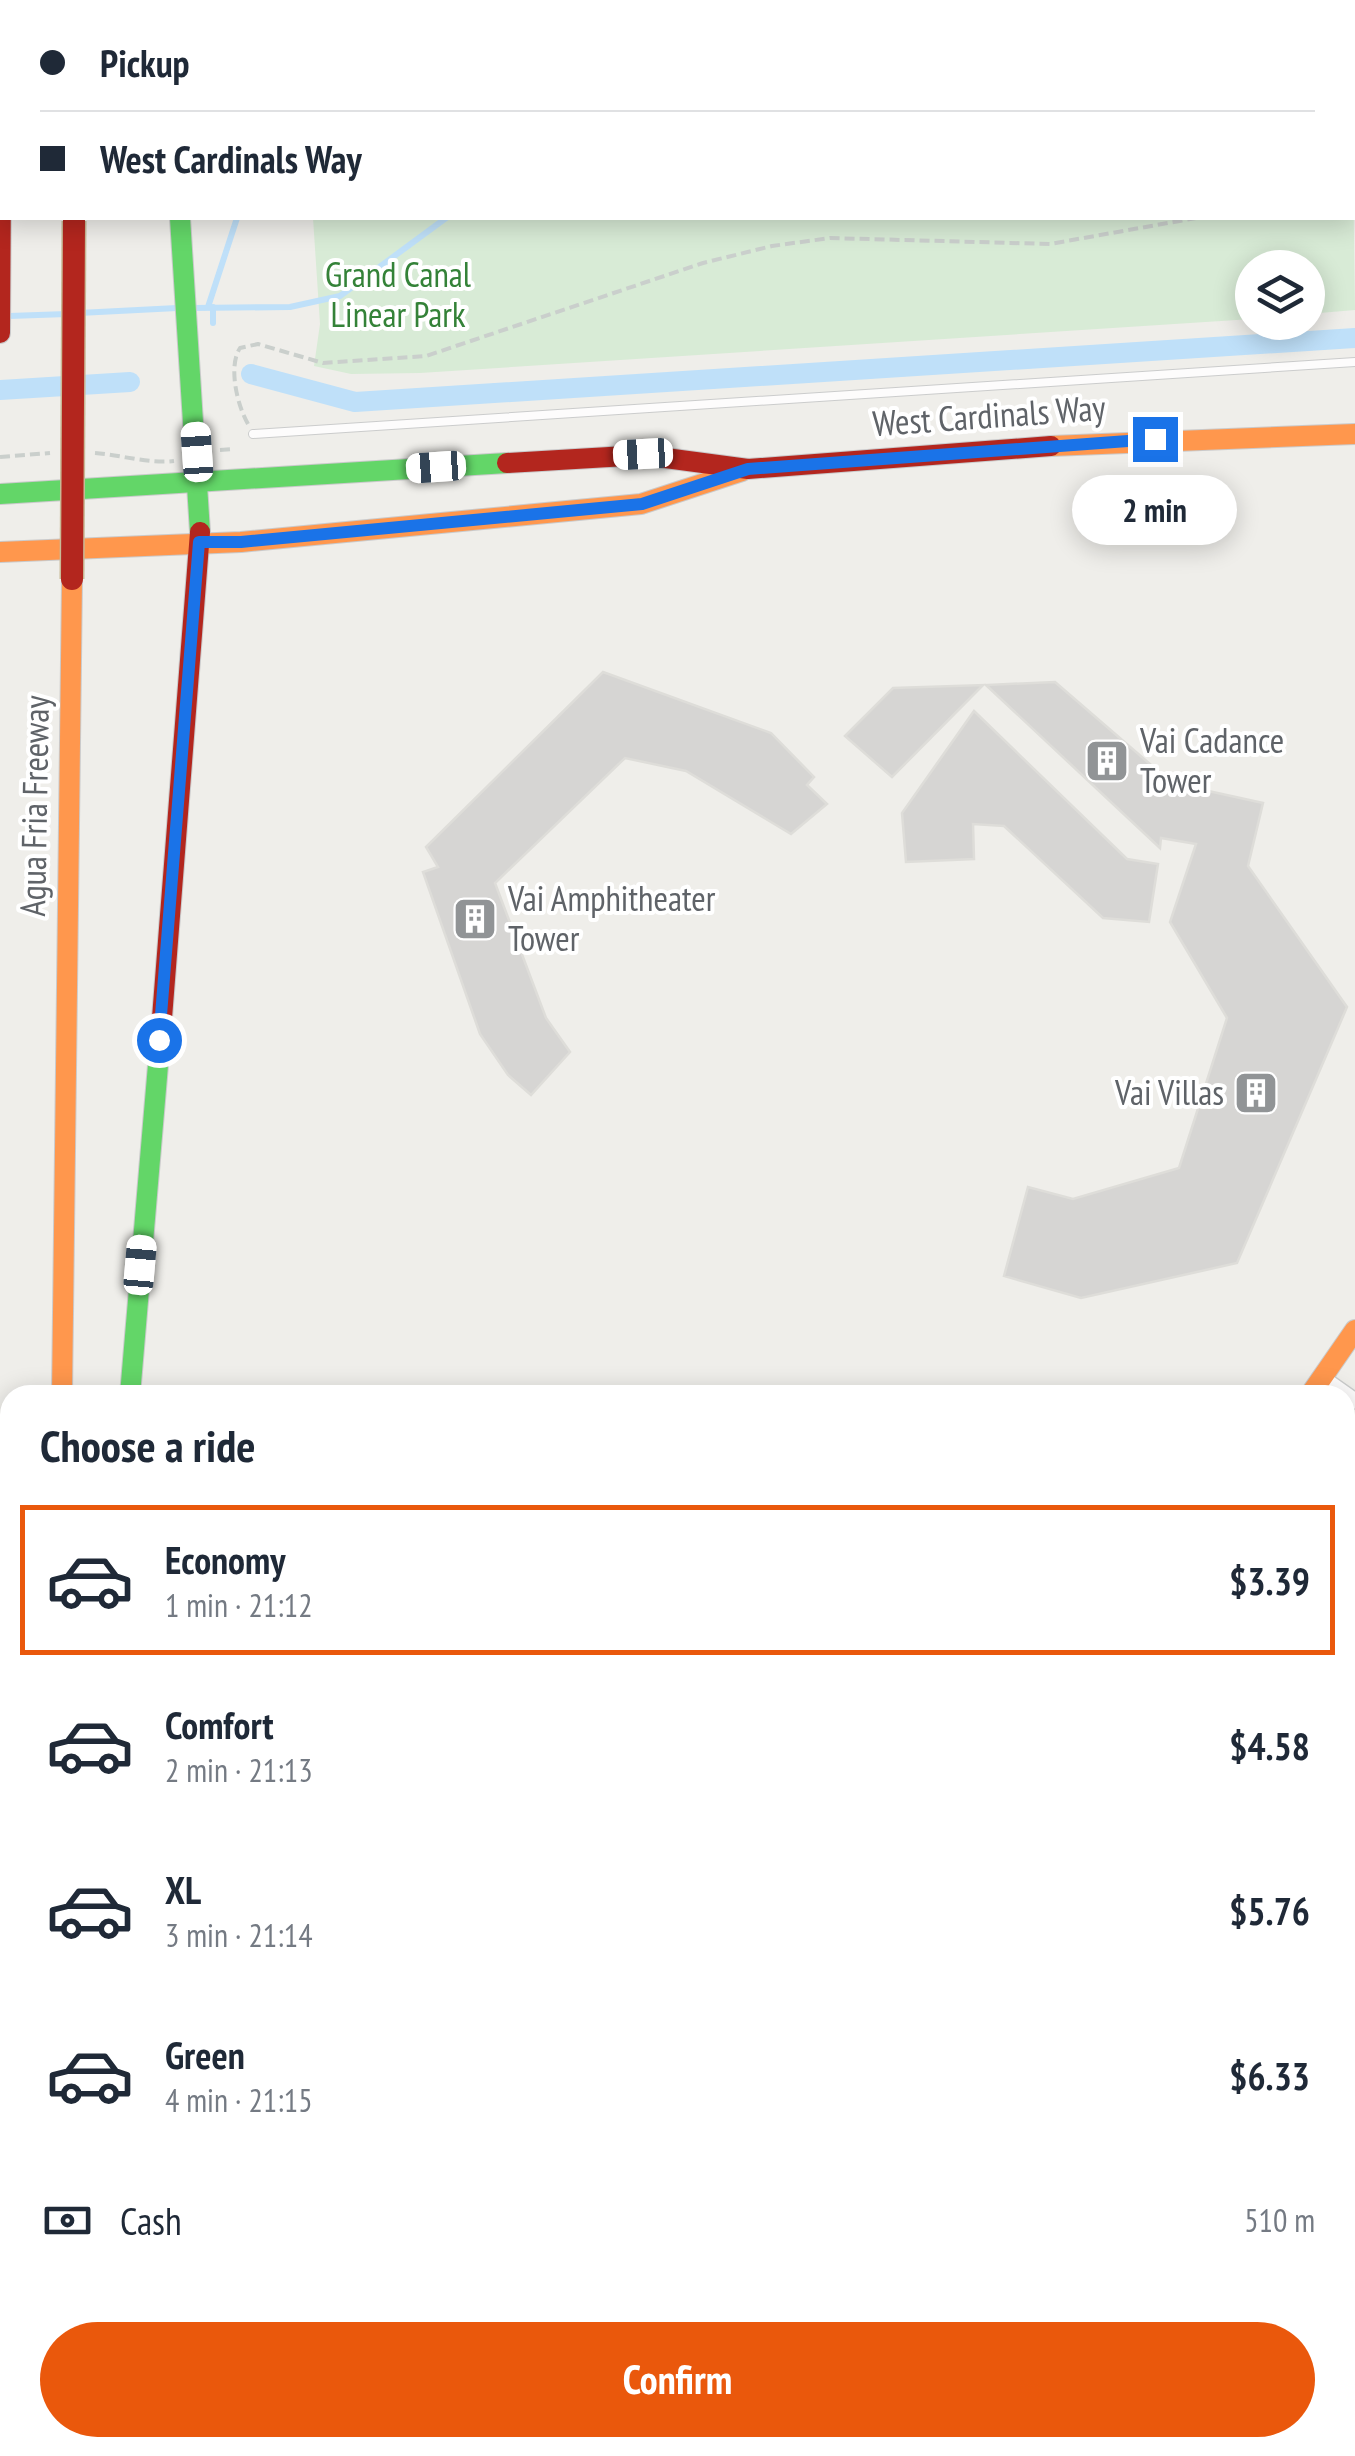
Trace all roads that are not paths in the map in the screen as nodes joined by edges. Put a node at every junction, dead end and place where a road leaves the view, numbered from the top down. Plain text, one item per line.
1 (1, 220) edge
2 (74, 220) edge
3 (181, 221) edge
4 (0, 333) edge
5 (1355, 362) edge
6 (253, 434) dead end
7 (1355, 434) edge
8 (748, 469) junction
9 (199, 482) junction
10 (0, 494) edge
11 (199, 542) junction
12 (0, 552) edge
13 (1355, 1330) edge
14 (62, 1385) edge
15 (131, 1385) edge
16 (1316, 1385) edge

1 - 4 main road
2 - 14 main road, Agua Fria Freeway, bridge
3 - 9 main road
5 - 6 lane
7 - 8 main road, West Cardinals Way
8 - 9 main road, West Cardinals Way
8 - 11 main road, West Cardinals Way
9 - 10 main road, West Cardinals Way
9 - 11 main road
11 - 12 main road
11 - 15 main road
13 - 16 main road

